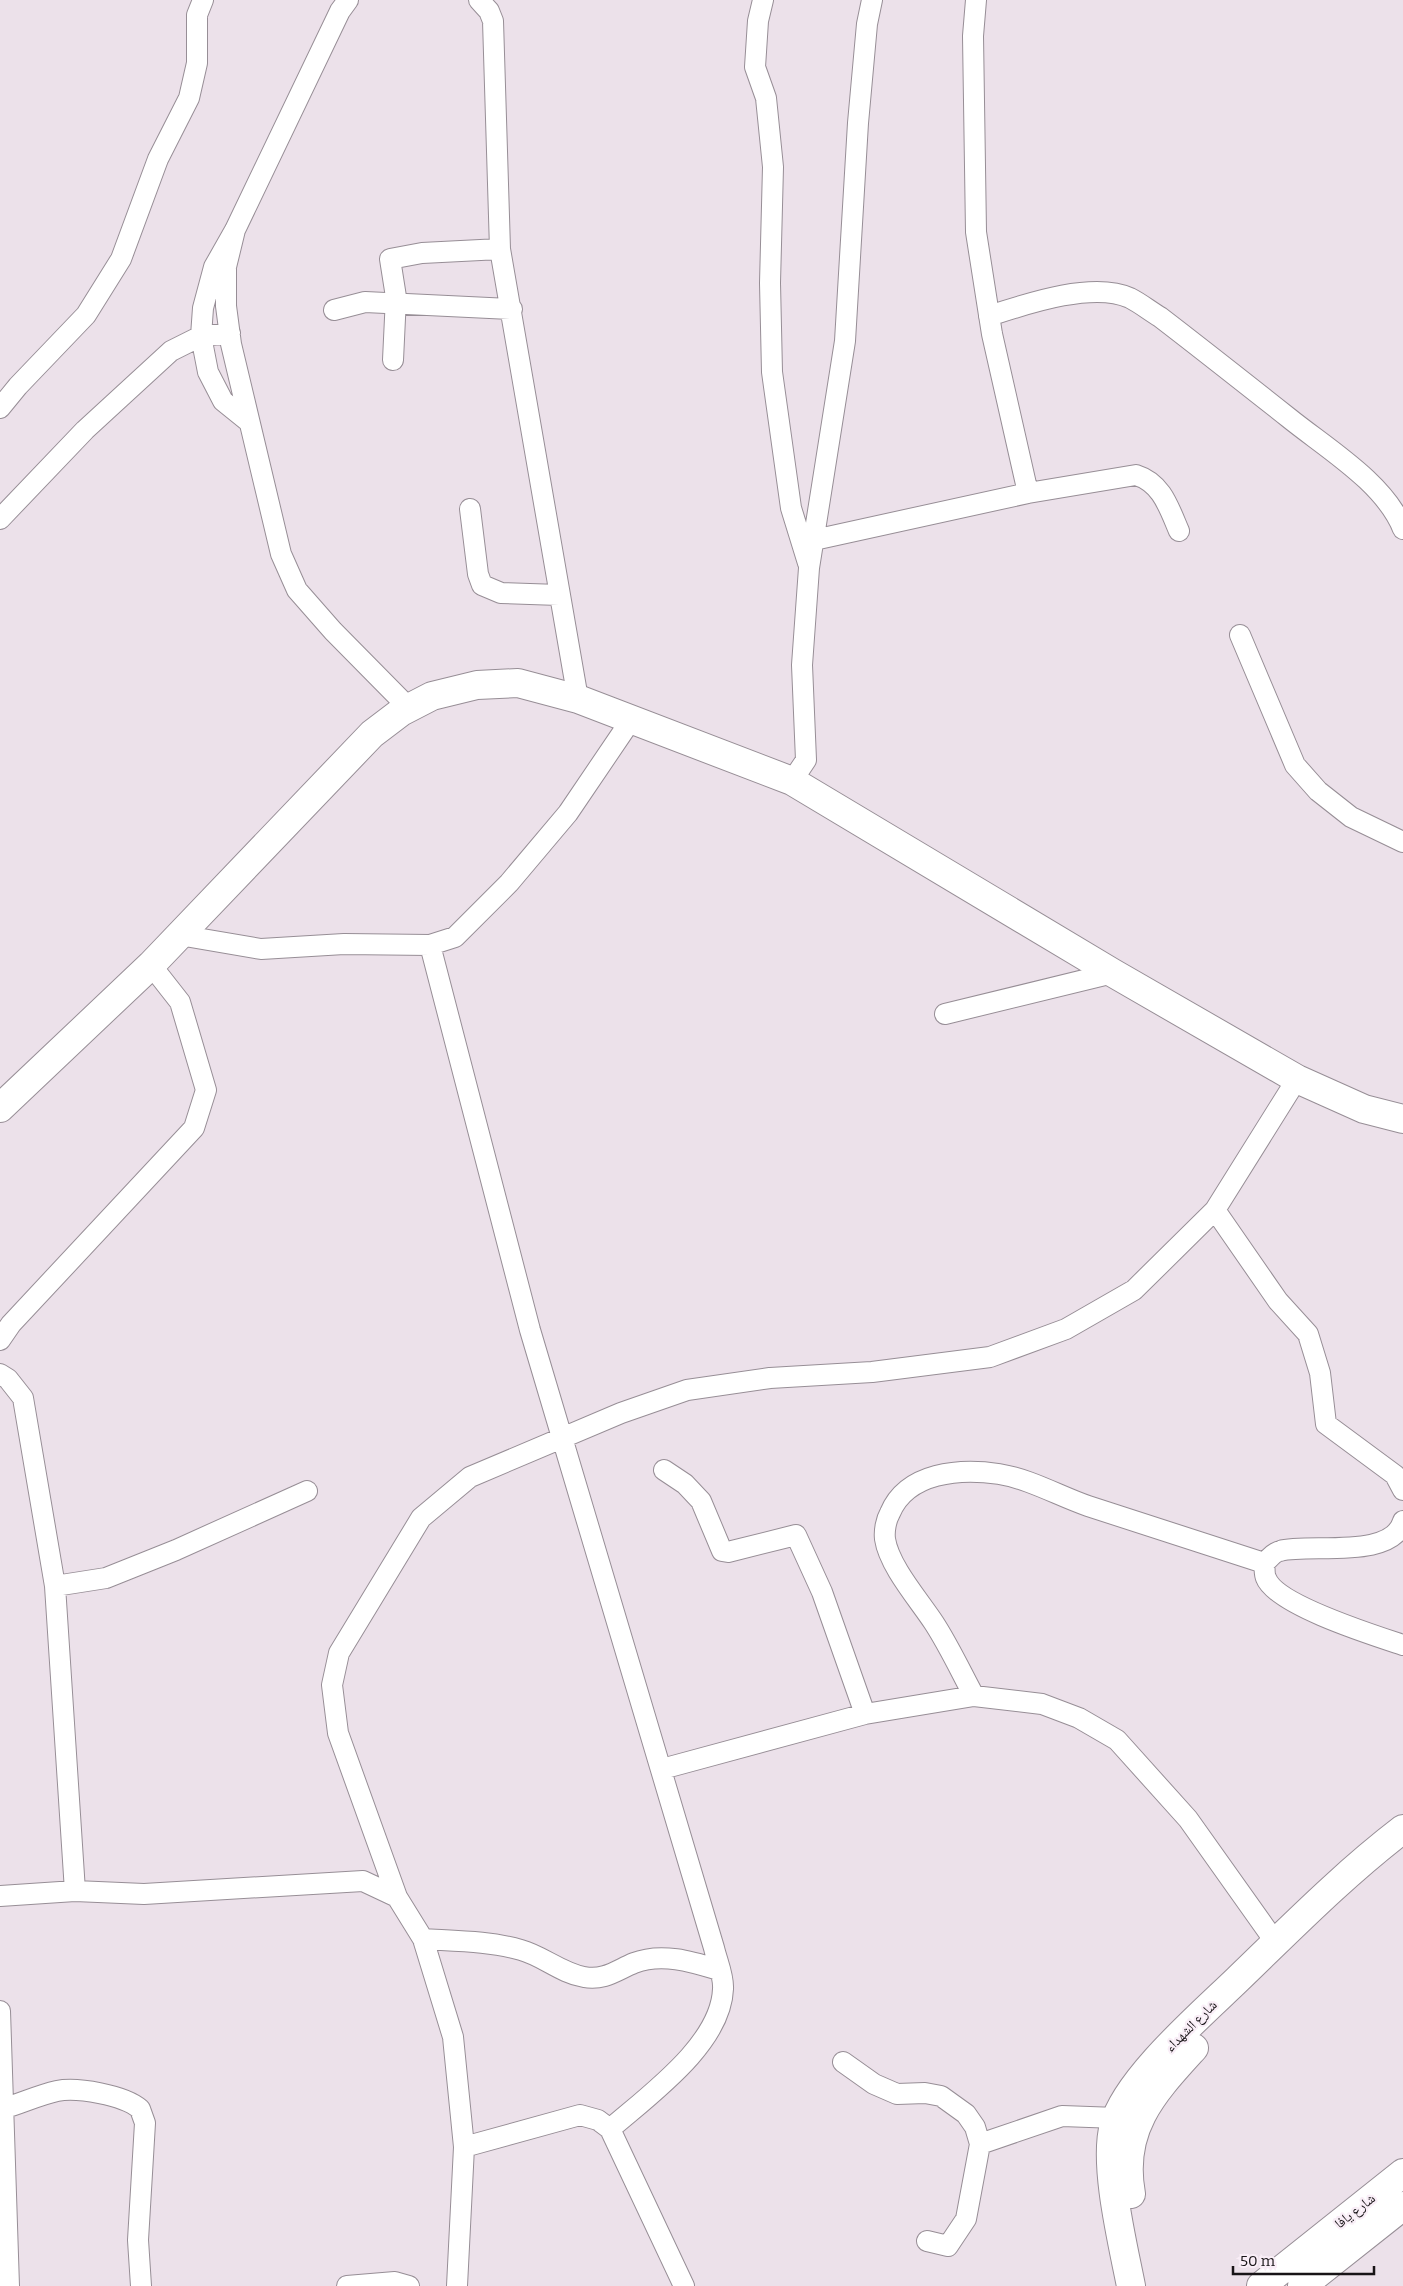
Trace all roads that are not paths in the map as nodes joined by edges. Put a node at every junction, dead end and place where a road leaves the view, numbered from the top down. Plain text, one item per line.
1 (203, 0) edge
2 (348, 0) edge
3 (479, 0) edge
4 (763, 0) edge
5 (872, 0) edge
6 (976, 0) edge
7 (235, 230) junction
8 (500, 249) junction
9 (396, 304) junction
10 (512, 309) junction
11 (334, 310) dead end
12 (989, 316) junction
13 (230, 334) junction
14 (200, 336) junction
15 (393, 360) dead end
16 (0, 408) edge
17 (249, 422) junction
18 (1028, 493) junction
19 (470, 509) dead end
20 (0, 519) edge
21 (1403, 529) edge
22 (1179, 531) dead end
23 (814, 540) junction
24 (809, 568) junction
25 (559, 596) junction
26 (1240, 635) dead end
27 (578, 699) junction
28 (409, 708) junction
29 (630, 720) junction
30 (792, 781) junction
31 (1403, 842) edge
32 (179, 935) junction
33 (430, 945) junction
34 (151, 965) junction
35 (1113, 973) junction
36 (945, 1014) dead end
37 (1297, 1079) junction
38 (0, 1108) edge
39 (1403, 1119) edge
40 (1215, 1210) junction
41 (0, 1340) edge
42 (0, 1374) edge
43 (562, 1438) junction
44 (664, 1470) dead end
45 (1403, 1490) edge
46 (306, 1491) dead end
47 (1403, 1521) edge
48 (1264, 1563) junction
49 (55, 1586) junction
50 (1403, 1645) edge
51 (974, 1696) junction
52 (865, 1714) junction
53 (662, 1770) junction
54 (1403, 1829) edge
55 (1403, 1848) edge
56 (75, 1891) junction
57 (0, 1896) edge
58 (397, 1897) junction
59 (423, 1939) junction
60 (1276, 1943) junction
61 (719, 1970) junction
62 (0, 2010) edge
63 (843, 2062) dead end
64 (2, 2108) edge
65 (1117, 2118) junction
66 (610, 2130) junction
67 (980, 2144) junction
68 (464, 2147) junction
69 (1403, 2174) edge
70 (1403, 2206) edge
71 (927, 2241) dead end
72 (9, 2286) edge
73 (141, 2286) edge
74 (347, 2286) edge
75 (409, 2286) edge
76 (456, 2286) edge
77 (684, 2286) edge
78 (1131, 2286) edge
79 (1150, 2286) edge
80 (1261, 2286) edge
81 (1302, 2286) edge

1 - 16 street
2 - 7 street
3 - 8 street
4 - 24 street
5 - 23 street
6 - 12 street
7 - 13 street
7 - 14 street
8 - 9 street
8 - 10 street
9 - 10 street
9 - 11 street
9 - 15 street
10 - 25 street
12 - 18 street
12 - 21 street
13 - 14 street
13 - 17 street
14 - 17 street
14 - 20 street
17 - 28 street
18 - 22 street
18 - 23 street
19 - 25 street
23 - 24 street
24 - 30 street
25 - 27 street
26 - 31 street
27 - 28 street
27 - 29 street
28 - 32 street
29 - 30 street
29 - 33 street
30 - 35 street
32 - 33 street
32 - 34 street
33 - 43 street
34 - 38 street
34 - 41 street
35 - 36 street
35 - 37 street
37 - 39 street
37 - 40 street
40 - 43 street
40 - 45 street
42 - 49 street
43 - 53 street
43 - 58 street
44 - 52 street
46 - 49 street
47 - 48 street
48 - 50 street
48 - 51 street
49 - 56 street
51 - 52 street
51 - 60 street
52 - 53 street
53 - 61 street
54 - 60 street, شارع الشهداء
55 - 79 street, شارع الشهداء
56 - 57 street
56 - 58 street
58 - 59 street
59 - 61 street
59 - 68 street
60 - 65 street, شارع الشهداء
61 - 66 street
62 - 64 street
63 - 67 street
64 - 72 street
64 - 73 street
65 - 67 street
65 - 78 street, شارع الشهداء
66 - 68 street
66 - 77 street
67 - 71 street
68 - 76 street
69 - 80 street, شارع يافا
70 - 81 street, شارع يافا
74 - 75 street

